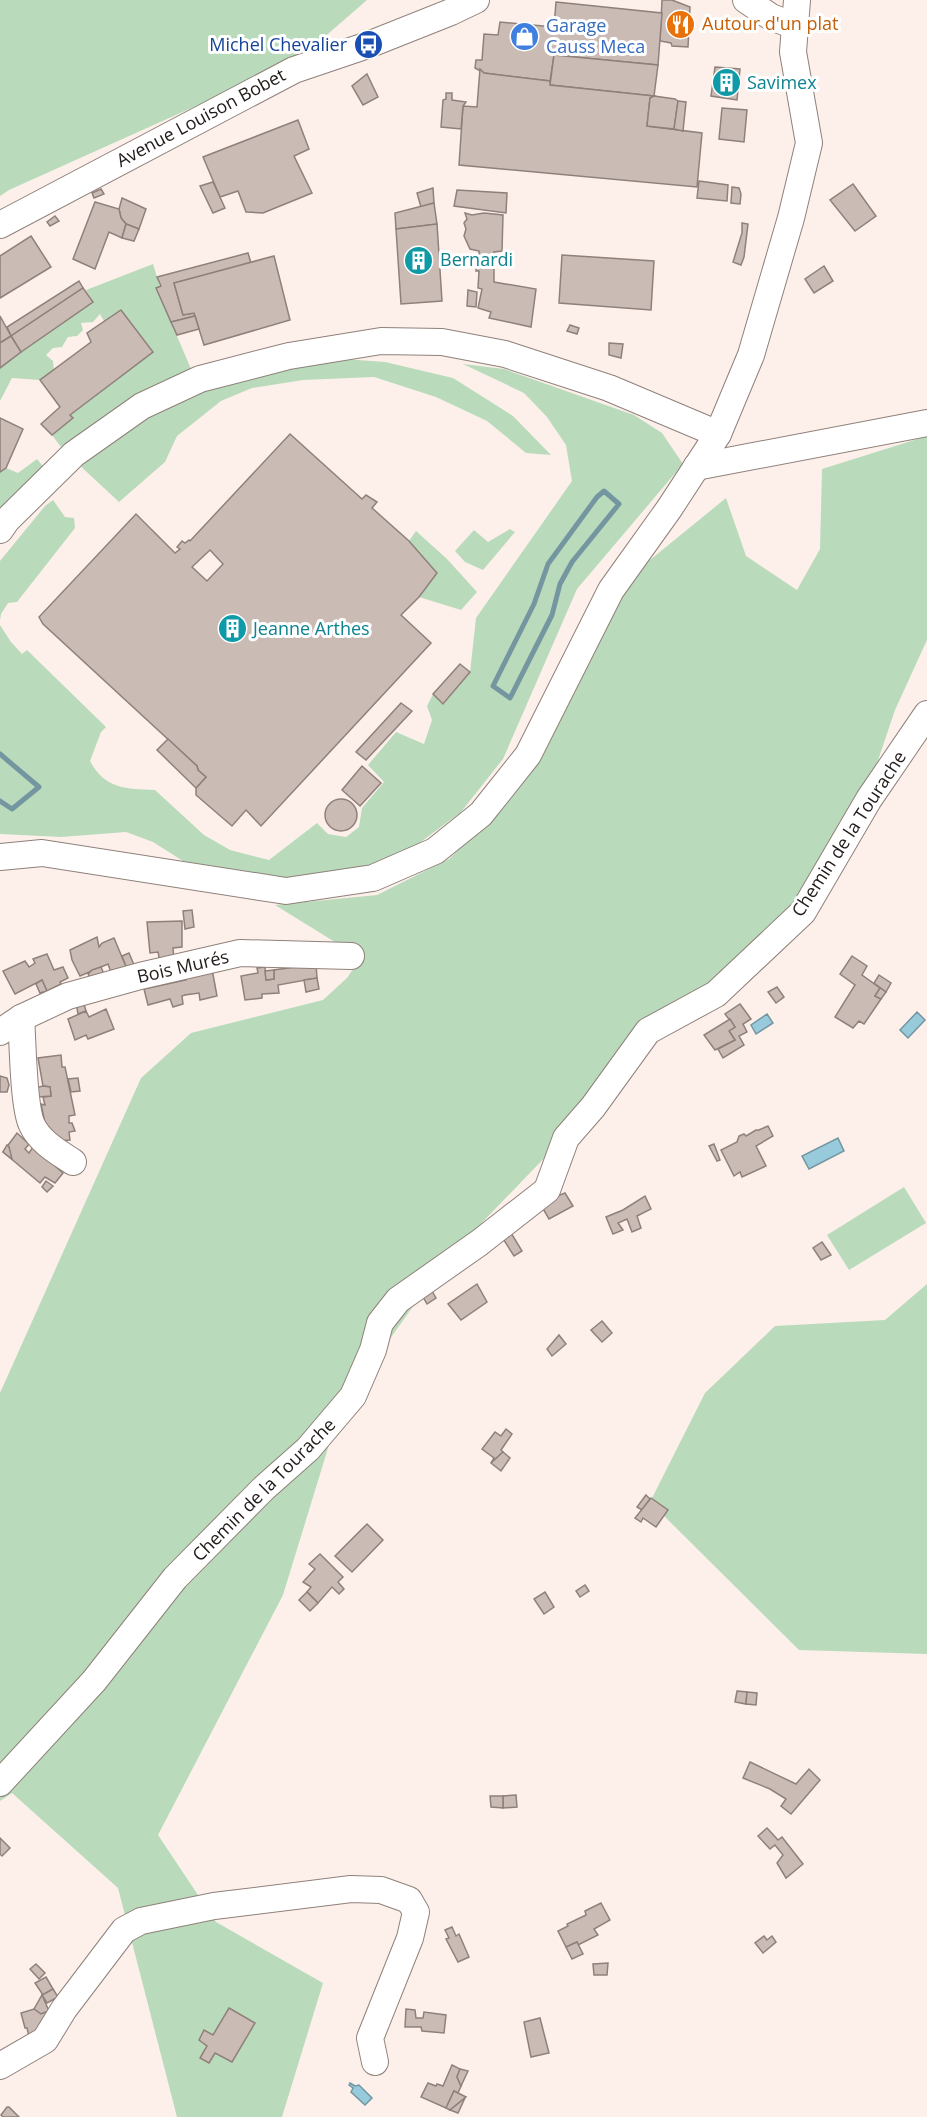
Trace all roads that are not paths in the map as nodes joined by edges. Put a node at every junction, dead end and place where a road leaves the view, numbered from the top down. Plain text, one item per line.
1 (476, 0) edge
2 (747, 1) edge
3 (796, 10) edge
4 (0, 225) edge
5 (927, 423) edge
6 (718, 434) junction
7 (696, 467) junction
8 (0, 530) edge
9 (927, 714) edge
10 (0, 856) edge
11 (351, 956) dead end
12 (10, 1025) edge
13 (73, 1162) dead end
14 (0, 1783) edge
15 (375, 2062) dead end
16 (0, 2066) edge

1 - 4 street, Avenue Louison Bobet
2 - 3 street
3 - 6 street
5 - 7 street
6 - 7 street
6 - 8 street
7 - 10 street
9 - 14 street, Chemin de la Tourache
11 - 12 street, Bois Murés
12 - 13 street, Bois Murés
15 - 16 street

